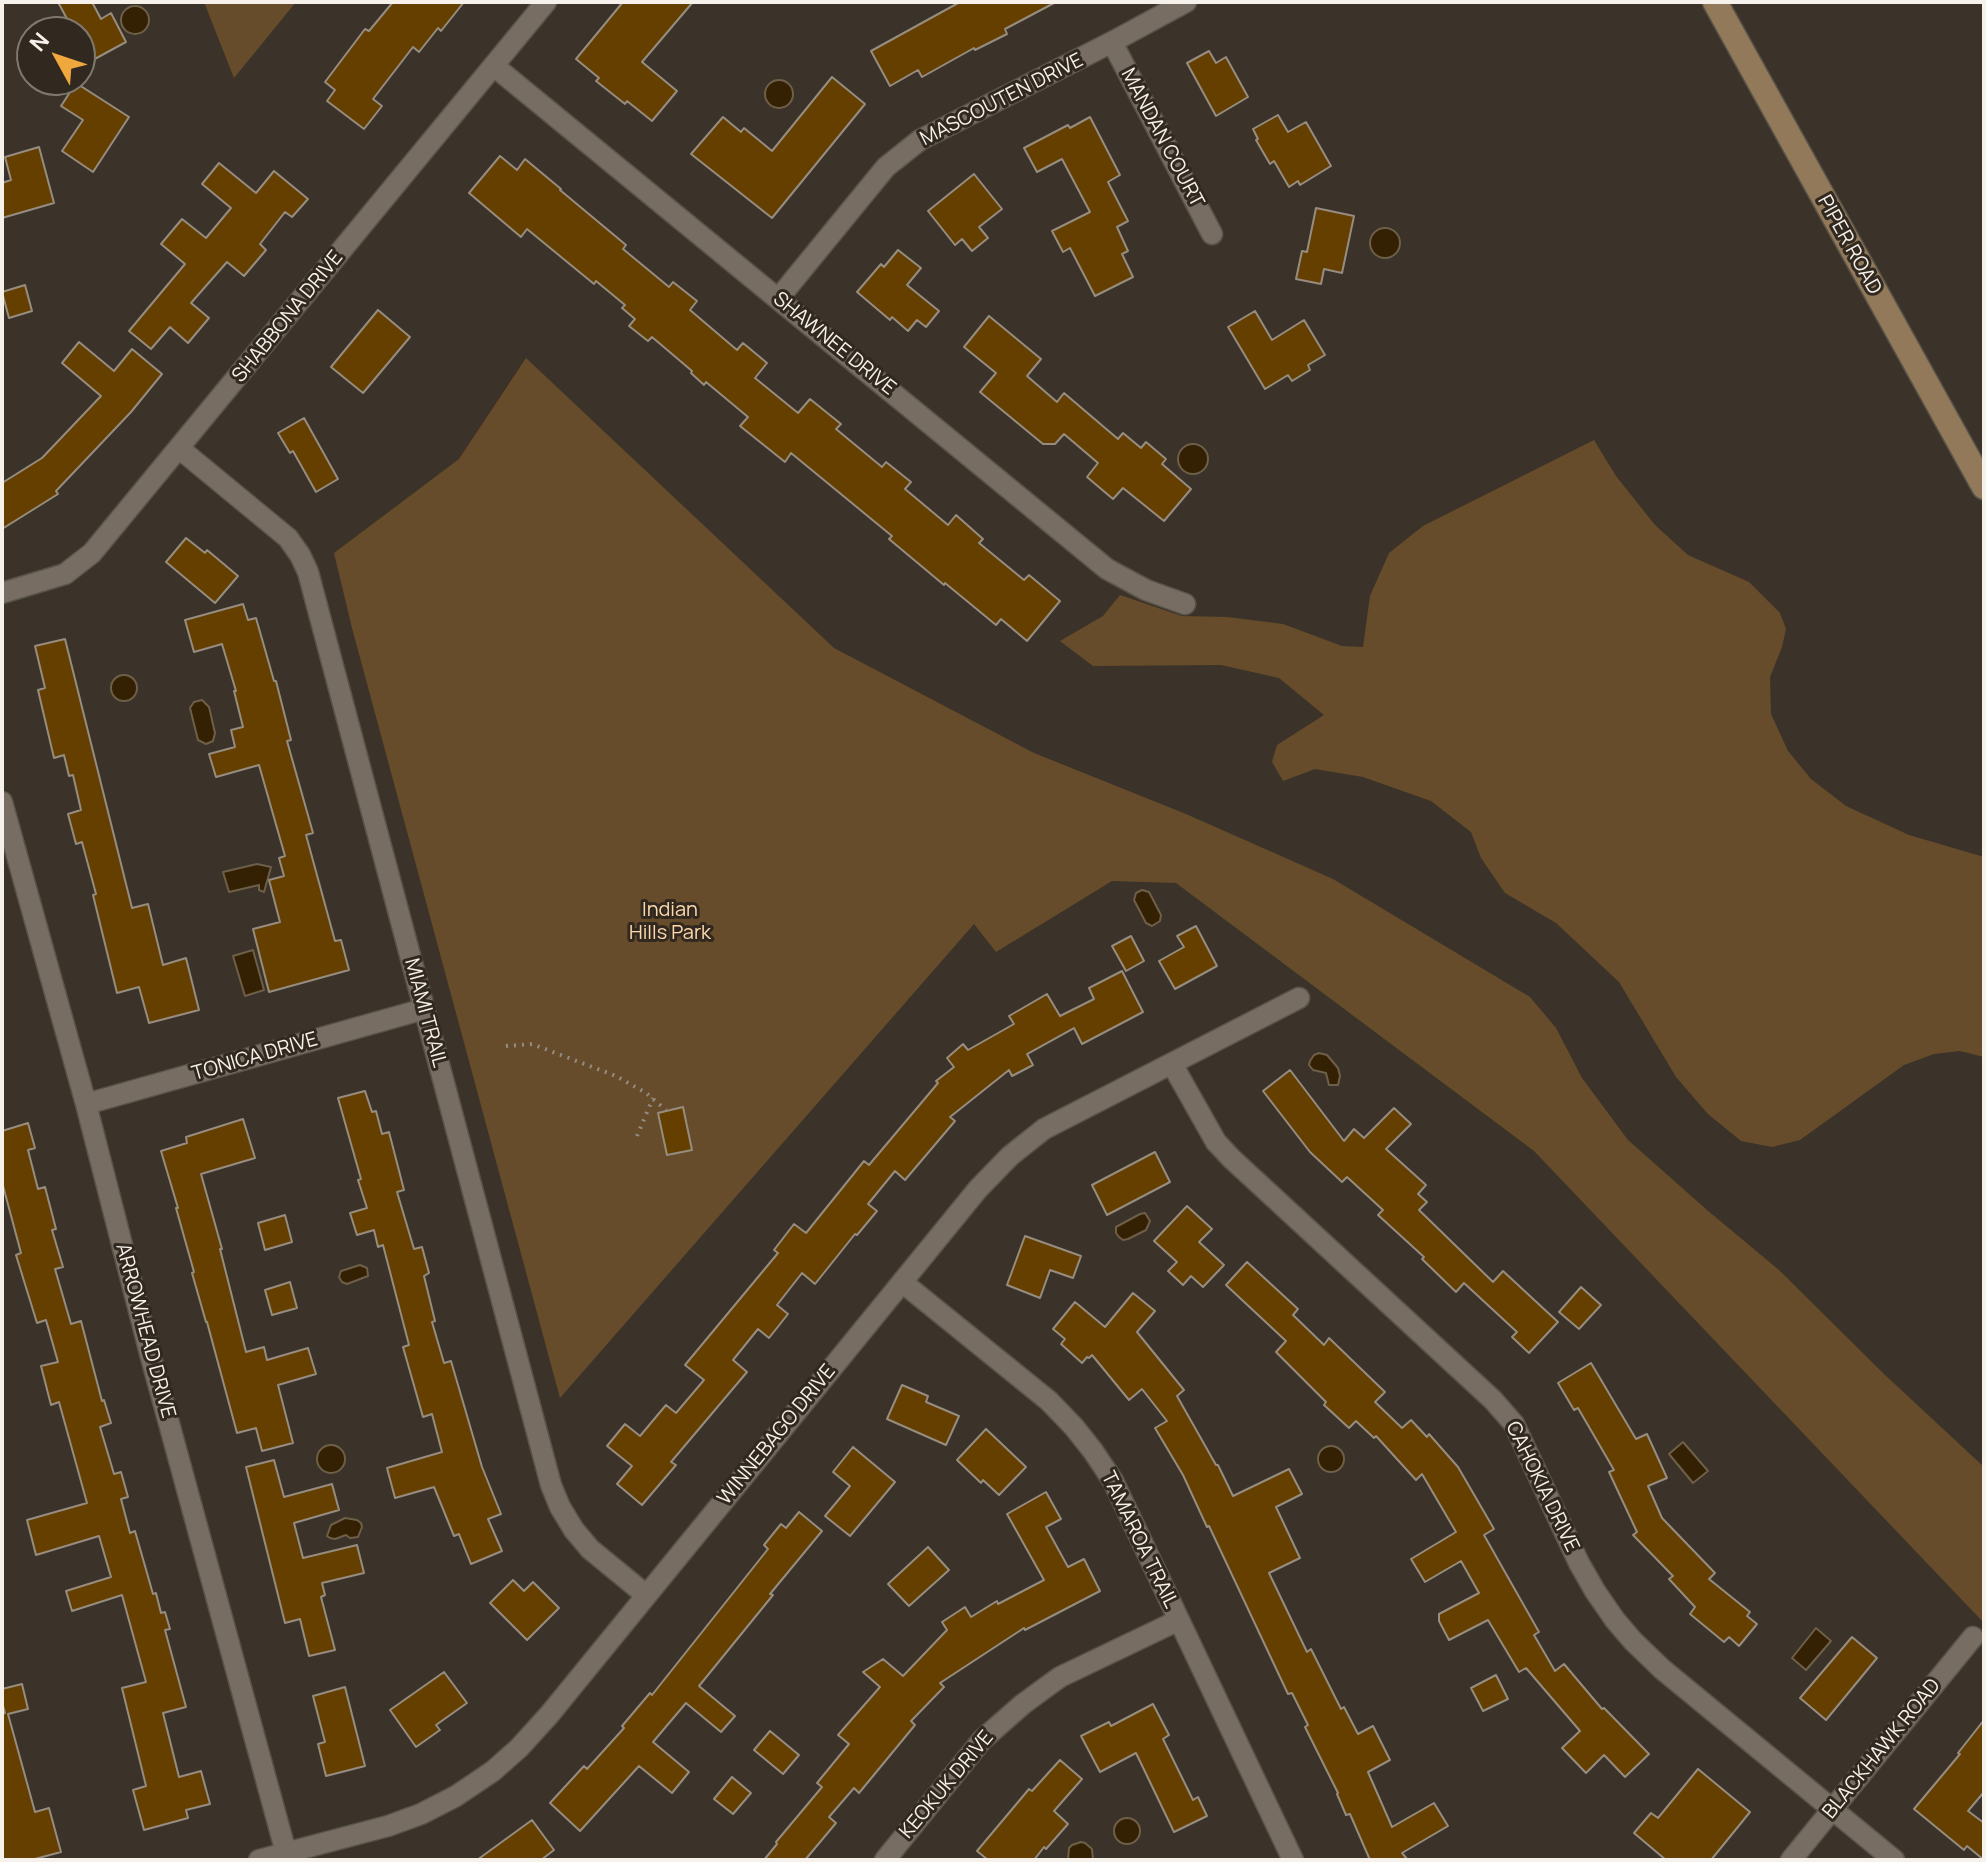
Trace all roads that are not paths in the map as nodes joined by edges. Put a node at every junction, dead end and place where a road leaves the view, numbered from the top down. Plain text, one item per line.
1 (546, 2) edge
2 (1186, 2) edge
3 (1715, 2) edge
4 (1112, 42) junction
5 (494, 66) junction
6 (1212, 234) dead end
7 (778, 299) junction
8 (180, 449) junction
9 (1984, 487) edge
10 (2, 593) edge
11 (1185, 604) dead end
12 (2, 802) edge
13 (1299, 998) dead end
14 (424, 1009) junction
15 (1172, 1064) junction
16 (86, 1104) junction
17 (902, 1282) junction
18 (646, 1595) junction
19 (1179, 1620) junction
20 (1973, 1637) dead end
21 (1832, 1809) junction
22 (287, 1856) edge
23 (259, 1860) edge
24 (885, 1860) edge
25 (1293, 1860) edge
26 (1791, 1860) edge
27 (1894, 1860) edge

1 - 5 street, SHABBONA DRIVE
2 - 4 street, MASCOUTEN DRIVE
3 - 9 street, PIPER ROAD
4 - 6 street, MANDAN COURT
4 - 7 street, MASCOUTEN DRIVE
5 - 7 street, SHAWNEE DRIVE
5 - 8 street, SHABBONA DRIVE
7 - 11 street, SHAWNEE DRIVE
8 - 10 street, SHABBONA DRIVE
8 - 14 street, MIAMI TRAIL
12 - 16 street, ARROWHEAD DRIVE
13 - 15 street, WINNEBAGO DRIVE
14 - 16 street, TONICA DRIVE
14 - 18 street, MIAMI TRAIL
15 - 17 street, WINNEBAGO DRIVE
15 - 21 street, CAHOKIA DRIVE
16 - 22 street, ARROWHEAD DRIVE
17 - 18 street, WINNEBAGO DRIVE
17 - 19 street, TAMAROA TRAIL
18 - 22 street, WINNEBAGO DRIVE
19 - 24 street, KEOKUK DRIVE
19 - 25 street, TAMAROA TRAIL
20 - 21 street, BLACKHAWK ROAD
21 - 26 street, BLACKHAWK ROAD
21 - 27 street, CAHOKIA DRIVE
22 - 23 street, WINNEBAGO DRIVE

